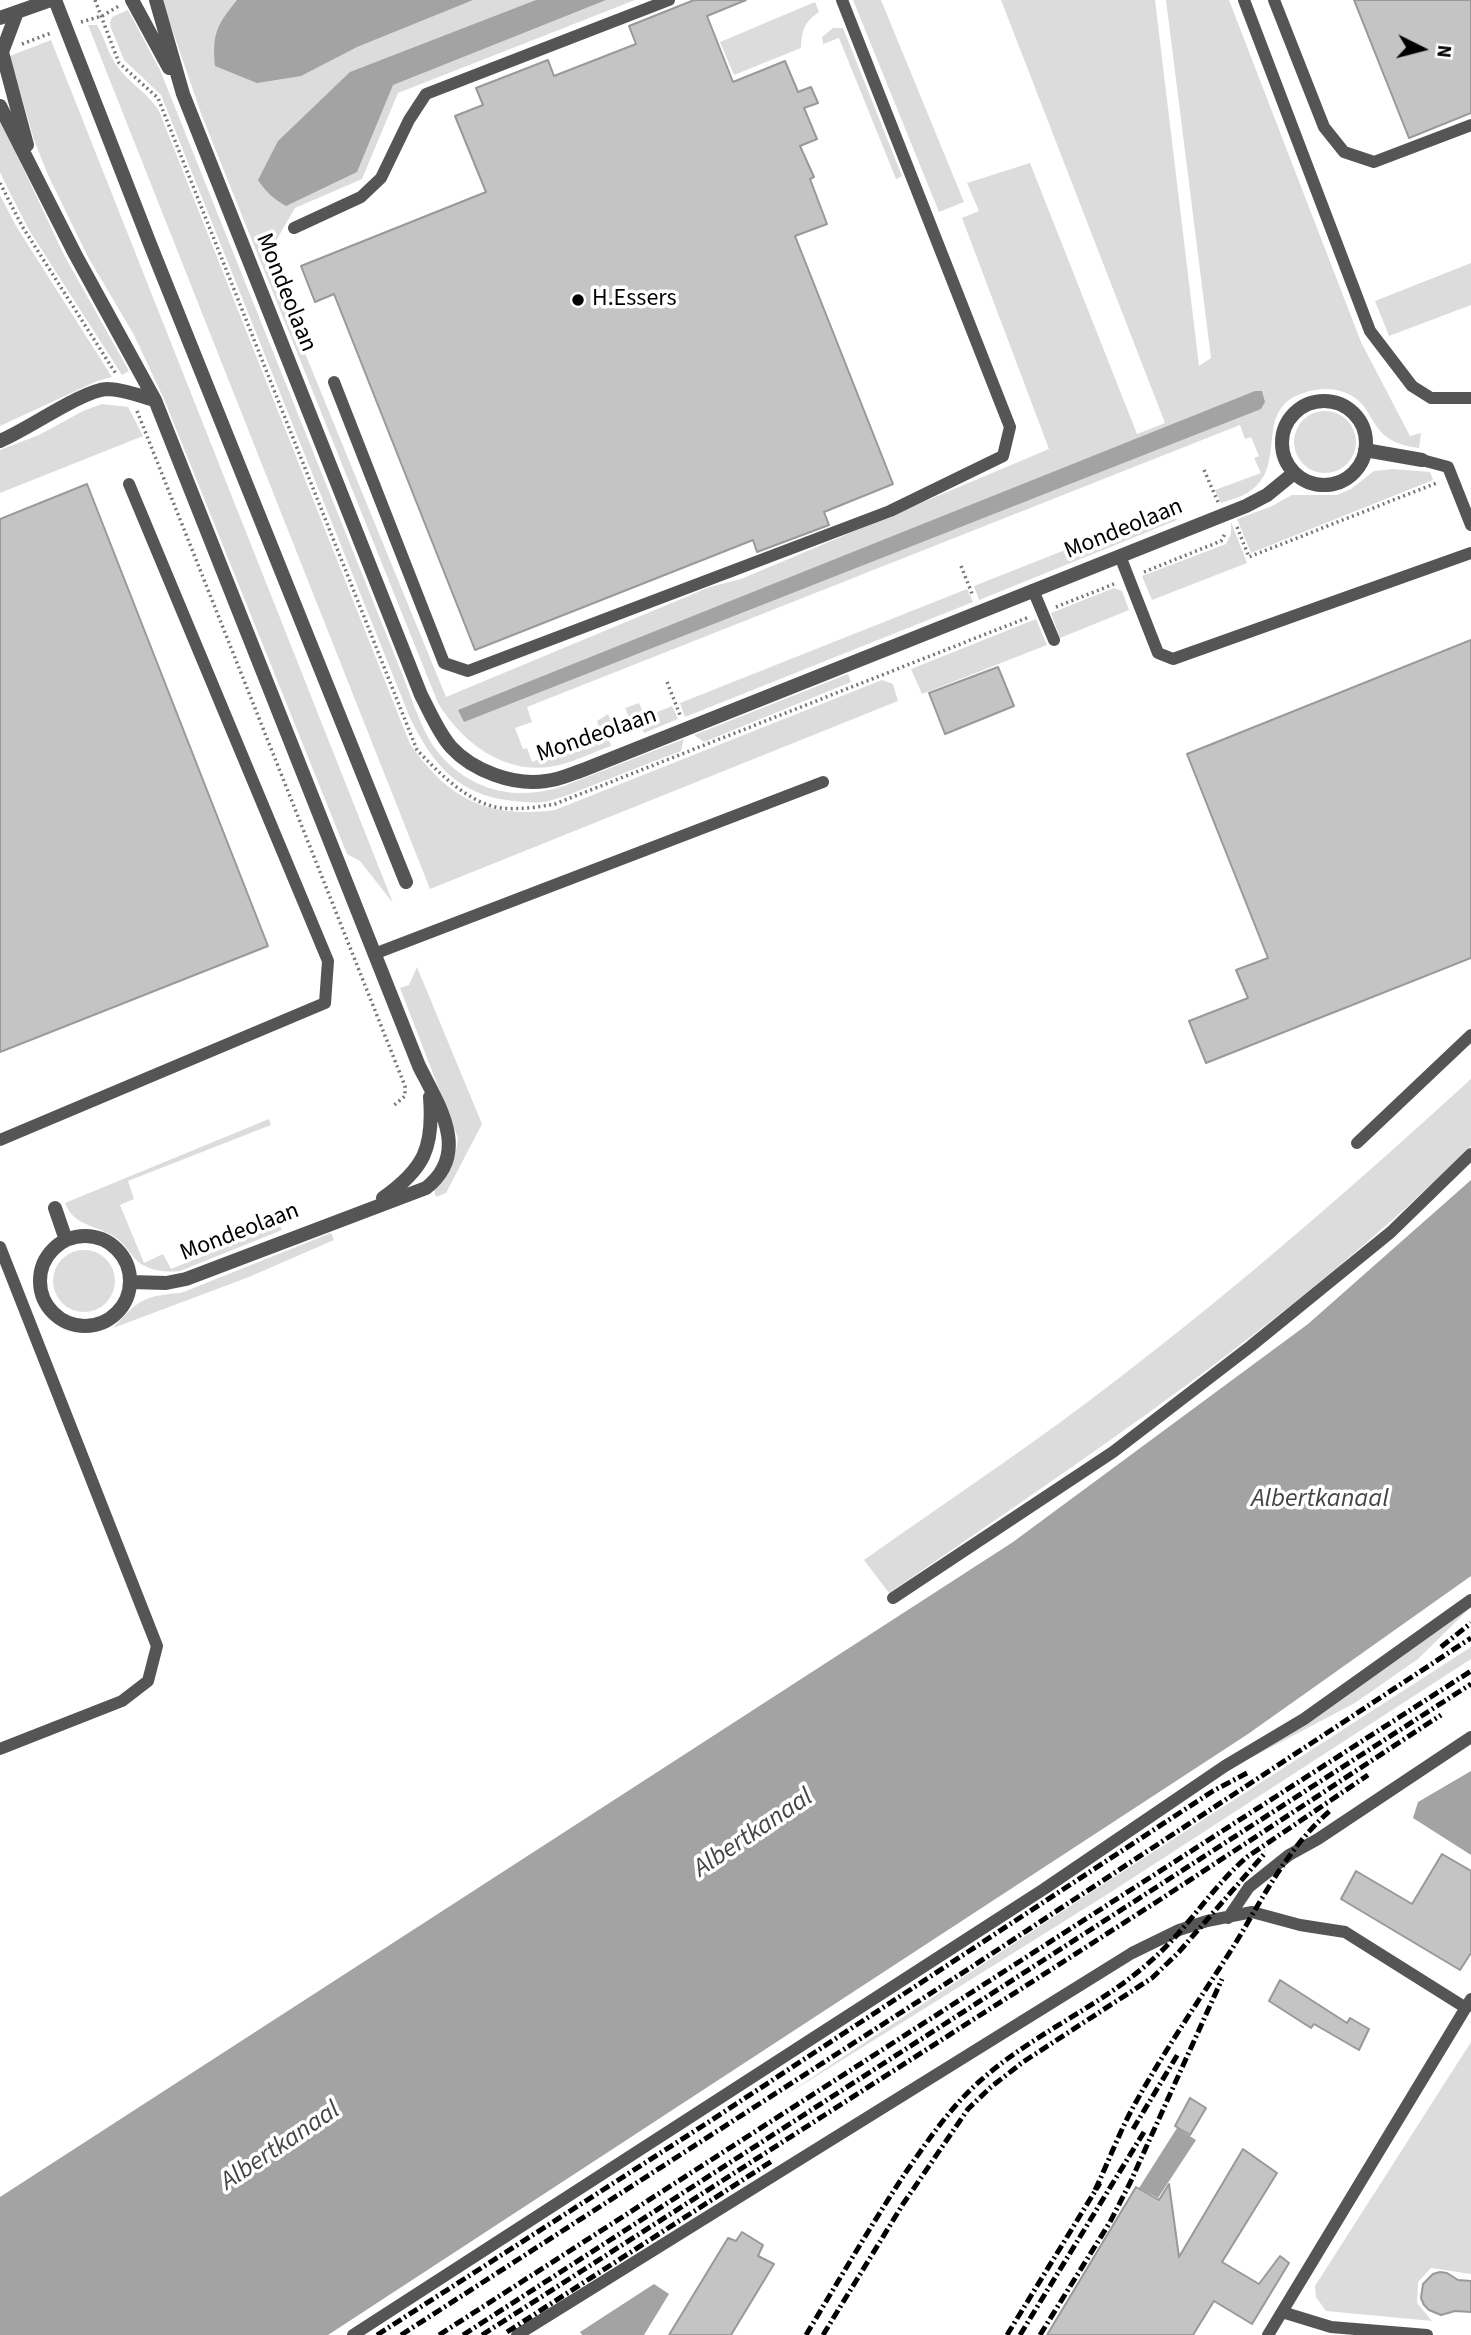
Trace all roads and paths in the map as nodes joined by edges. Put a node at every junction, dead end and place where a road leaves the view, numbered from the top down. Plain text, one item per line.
1 (53, 0) edge
2 (95, 0) edge
3 (156, 0) edge
4 (669, 0) edge
5 (842, 0) edge
6 (1244, 0) edge
7 (1273, 0) edge
8 (125, 3) edge
9 (17, 12) junction
10 (102, 16) junction
11 (0, 17) edge
12 (84, 21) dead end
13 (48, 34) dead end
14 (22, 44) dead end
15 (183, 94) junction
16 (0, 106) edge
17 (1471, 125) edge
18 (37, 176) junction
19 (0, 183) edge
20 (294, 228) dead end
21 (116, 374) dead end
22 (334, 382) dead end
23 (1471, 398) edge
24 (155, 400) junction
25 (137, 412) dead end
26 (0, 441) edge
27 (1365, 450) junction
28 (1422, 460) joint
29 (1204, 470) dead end
30 (1294, 473) junction
31 (1452, 477) junction
32 (129, 484) dead end
33 (1225, 514) junction
34 (1471, 525) edge
35 (1471, 553) edge
36 (1120, 556) junction
37 (961, 566) dead end
38 (1129, 578) junction
39 (1033, 590) junction
40 (975, 601) dead end
41 (1042, 612) junction
42 (1054, 640) dead end
43 (667, 682) dead end
44 (681, 719) dead end
45 (824, 782) dead end
46 (406, 882) dead end
47 (374, 954) junction
48 (1471, 1035) edge
49 (429, 1085) junction
50 (392, 1107) dead end
51 (0, 1140) edge
52 (1357, 1143) dead end
53 (1471, 1154) edge
54 (55, 1208) dead end
55 (363, 1211) junction
56 (66, 1240) junction
57 (0, 1247) edge
58 (131, 1282) junction
59 (893, 1598) dead end
60 (1471, 1600) edge
61 (1471, 1737) edge
62 (0, 1749) edge
63 (1228, 1918) junction
64 (1468, 2004) edge
65 (1282, 2312) junction
66 (353, 2335) edge
67 (517, 2335) edge
68 (1268, 2335) edge
69 (1427, 2335) edge

1 - 9 street
1 - 46 street
2 - 10 path
3 - 15 street
4 - 20 lane
5 - 22 lane
6 - 23 lane
7 - 17 lane
8 - 10 path
8 - 15 street
9 - 11 street
9 - 18 street
10 - 12 path
10 - 41 path
13 - 14 path
15 - 39 street, Mondeolaan
16 - 18 street
18 - 24 street
19 - 21 path
24 - 26 street
24 - 47 street
25 - 50 path
27 - 28 street
27 - 30 street
27 - 30 street
28 - 31 lane
29 - 33 path
30 - 33 street, Mondeolaan
31 - 33 path
31 - 34 lane
32 - 51 lane
33 - 36 street, Mondeolaan
33 - 38 path
35 - 38 lane
36 - 38 lane
36 - 39 street, Mondeolaan
37 - 40 path
38 - 41 path
39 - 41 lane
41 - 42 lane
43 - 44 path
45 - 47 lane
47 - 49 street
48 - 52 lane
49 - 55 street
49 - 55 street
53 - 59 lane
54 - 56 street
55 - 58 street, Mondeolaan
56 - 58 street
56 - 58 street
57 - 62 lane
60 - 66 lane
61 - 63 lane
63 - 64 lane
63 - 67 lane
64 - 65 lane
65 - 68 lane
65 - 69 lane

